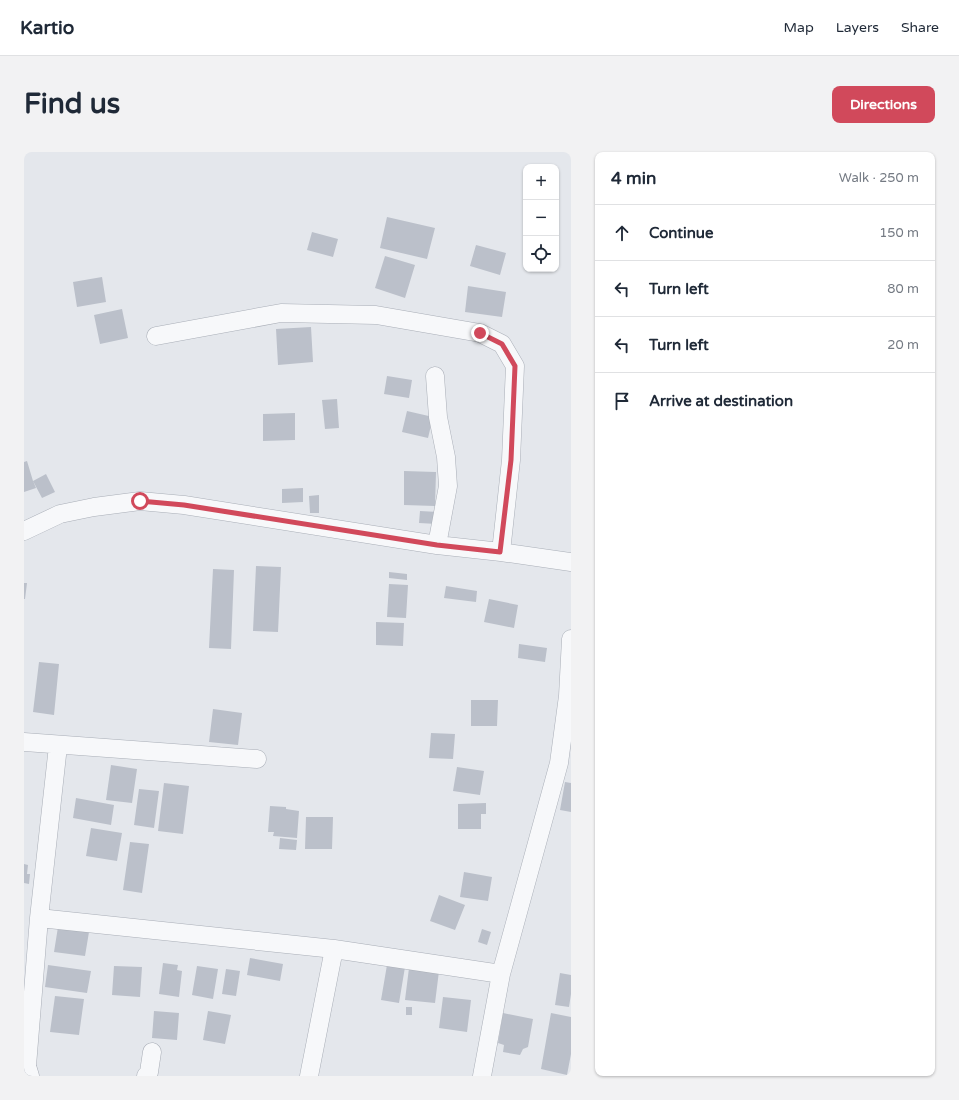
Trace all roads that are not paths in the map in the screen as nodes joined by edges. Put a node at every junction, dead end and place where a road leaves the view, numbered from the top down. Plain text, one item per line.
1 (156, 336) dead end
2 (435, 376) dead end
3 (24, 531) edge
4 (437, 545) junction
5 (500, 552) junction
6 (571, 562) edge
7 (571, 639) edge
8 (24, 742) edge
9 (58, 746) junction
10 (257, 759) dead end
11 (565, 764) edge
12 (39, 918) junction
13 (334, 949) junction
14 (501, 974) junction
15 (152, 1052) dead end
16 (30, 1076) edge
17 (146, 1076) edge
18 (309, 1076) edge
19 (482, 1076) edge

1 - 5 street
2 - 4 street
3 - 4 street
4 - 5 street
5 - 6 street
7 - 11 street
8 - 9 street
9 - 10 street
9 - 12 street
11 - 14 street
12 - 13 street
12 - 16 street
13 - 14 street
13 - 18 street
14 - 19 street
15 - 17 street

